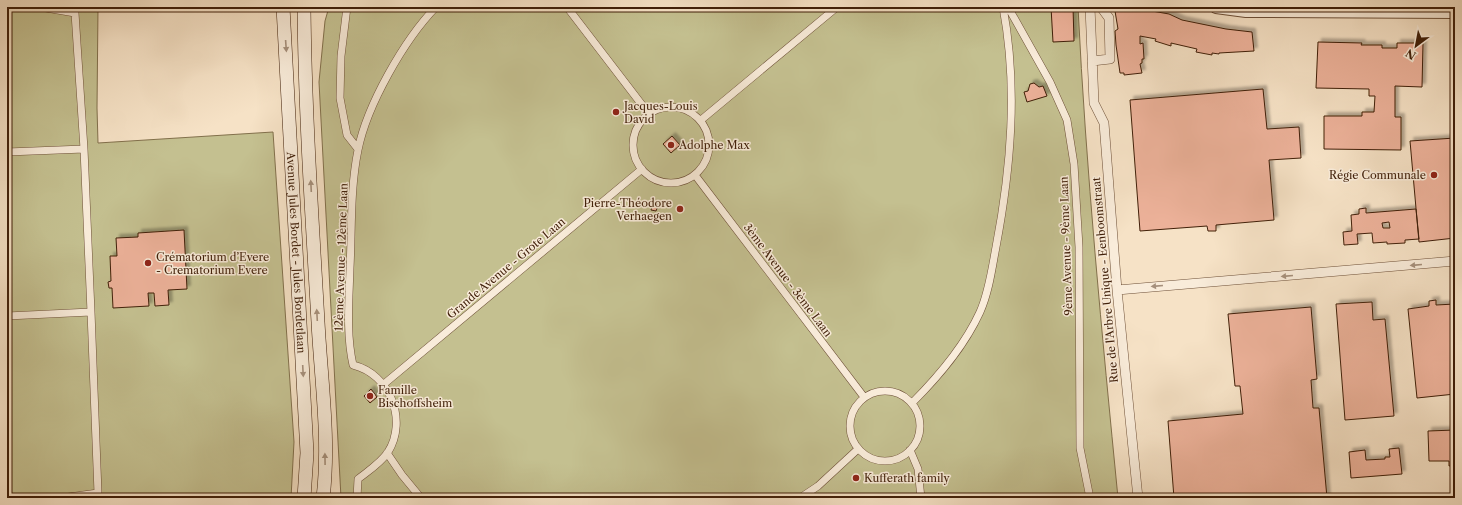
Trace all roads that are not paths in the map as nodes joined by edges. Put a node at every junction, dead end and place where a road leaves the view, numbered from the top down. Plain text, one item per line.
1 (40, 7) edge
2 (284, 7) edge
3 (304, 7) edge
4 (347, 7) edge
5 (436, 7) edge
6 (566, 7) edge
7 (837, 7) edge
8 (1003, 7) edge
9 (1008, 7) edge
10 (1090, 7) edge
11 (1101, 7) edge
12 (1216, 7) edge
13 (75, 10) edge
14 (1455, 12) edge
15 (1092, 61) junction
16 (649, 114) junction
17 (701, 120) junction
18 (84, 149) junction
19 (358, 149) junction
20 (7, 152) edge
21 (642, 169) junction
22 (695, 175) junction
23 (1455, 261) edge
24 (1117, 290) junction
25 (91, 312) junction
26 (7, 316) edge
27 (384, 384) junction
28 (864, 397) junction
29 (912, 404) junction
30 (858, 449) junction
31 (910, 450) junction
32 (387, 453) junction
33 (98, 496) edge
34 (61, 498) edge
35 (304, 498) edge
36 (323, 498) edge
37 (356, 498) edge
38 (421, 498) edge
39 (800, 498) edge
40 (921, 498) edge
41 (1090, 498) edge
42 (1138, 498) edge

1 - 13 street
2 -> 35 main road, Avenue Jules Bordet - Jules Bordetlaan
36 -> 3 main road, Avenue Jules Bordet - Jules Bordetlaan
4 - 19 street
5 - 19 street, 12ème Avenue - 12ème Laan
6 - 16 street
7 - 17 street
8 - 29 street
9 - 41 street, 9ème Avenue - 9ème Laan
10 - 15 street, Rue de l'Arbre Unique - Eenboomstraat
11 - 15 street
12 - 14 street
13 - 18 street
15 - 24 street, Rue de l'Arbre Unique - Eenboomstraat
16 - 17 street
16 - 21 street
17 - 22 street
18 - 20 street
18 - 25 street
19 - 27 street, 12ème Avenue - 12ème Laan
21 - 22 street
21 - 27 street, Grande Avenue - Grote Laan
22 - 28 street, 3ème Avenue - 3ème Laan
23 -> 24 street
24 - 42 street, Rue de l'Arbre Unique - Eenboomstraat
25 - 26 street
25 - 33 street
27 - 32 street
28 - 29 street
28 - 30 street
29 - 31 street
30 - 31 street
30 - 39 street
31 - 40 street
32 - 37 street
32 - 38 street
33 - 34 street

